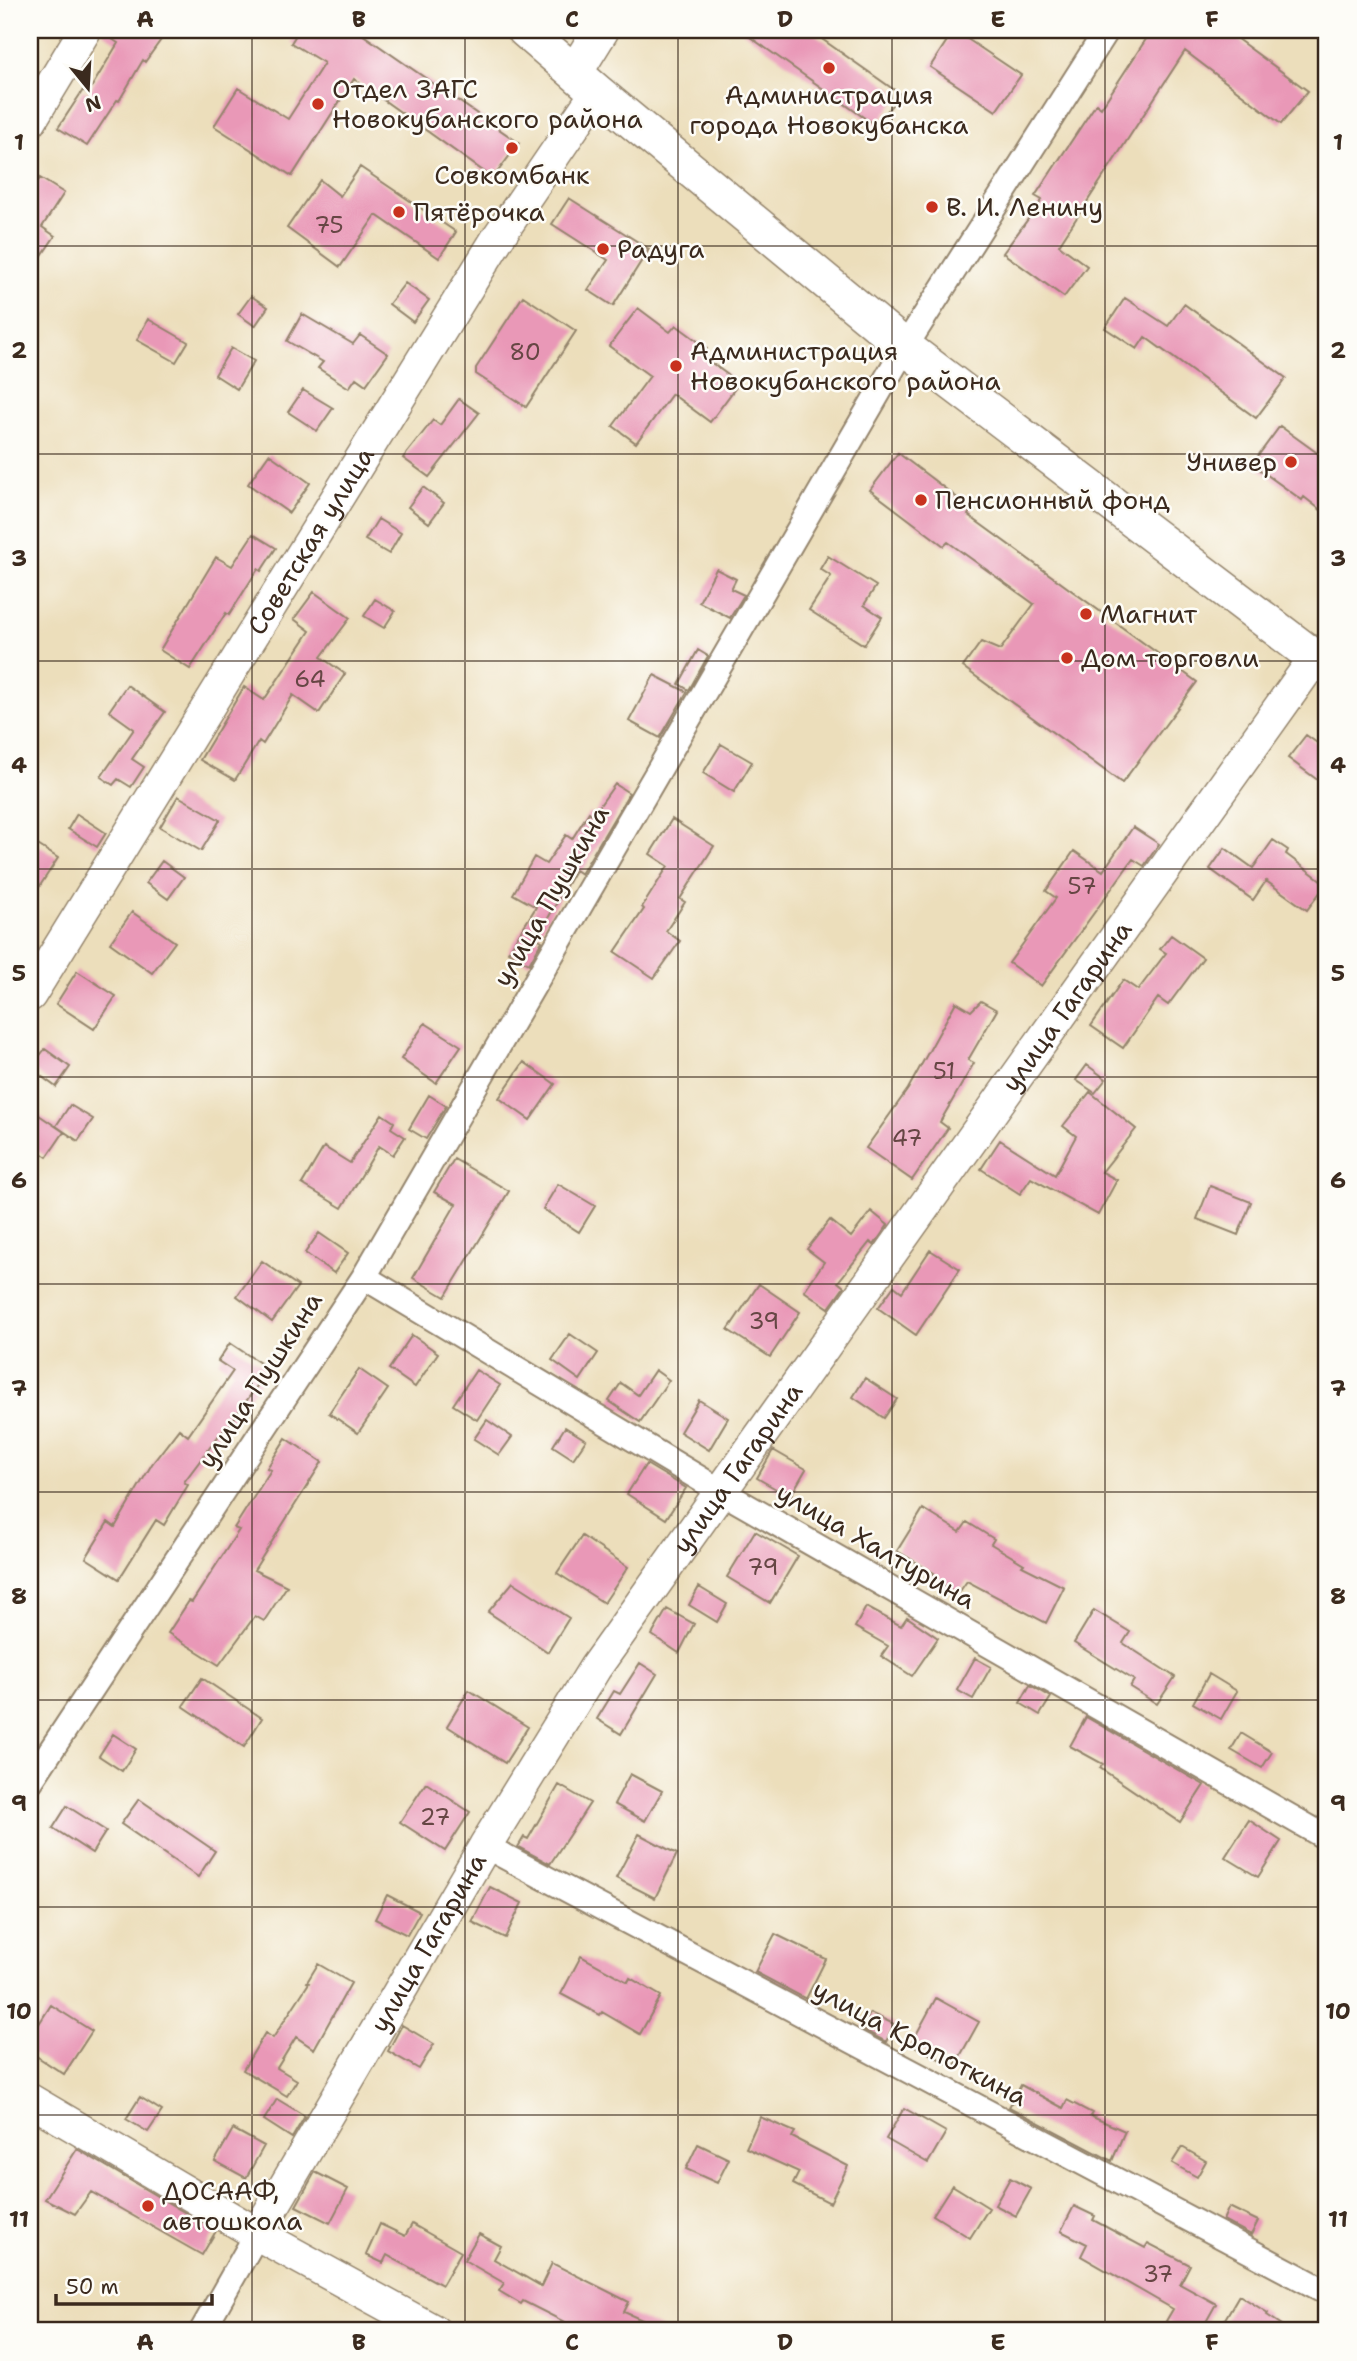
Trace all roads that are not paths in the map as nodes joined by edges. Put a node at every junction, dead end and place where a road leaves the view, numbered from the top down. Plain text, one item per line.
1 (85, 30) edge
2 (525, 30) edge
3 (601, 30) edge
4 (1107, 30) edge
5 (586, 82) junction
6 (30, 121) edge
7 (905, 347) junction
8 (1323, 655) edge
9 (30, 995) edge
10 (364, 1276) junction
11 (722, 1492) junction
12 (30, 1782) edge
13 (1327, 1838) edge
14 (485, 1846) junction
15 (30, 2100) edge
16 (257, 2234) junction
17 (1327, 2292) edge
18 (202, 2331) edge
19 (434, 2331) edge

1 - 6 street
2 - 5 main road
3 - 5 main road, Советская улица
4 - 7 street, улица Пушкина
5 - 7 main road
5 - 9 street, Советская улица
7 - 8 main road
7 - 10 street, улица Пушкина
8 - 11 street, улица Гагарина
10 - 11 street, улица Халтурина
10 - 12 street, улица Пушкина
11 - 13 street, улица Халтурина
11 - 14 street, улица Гагарина
14 - 16 street, улица Гагарина
14 - 17 street, улица Кропоткина
15 - 16 street
16 - 18 street, улица Гагарина
16 - 19 street

